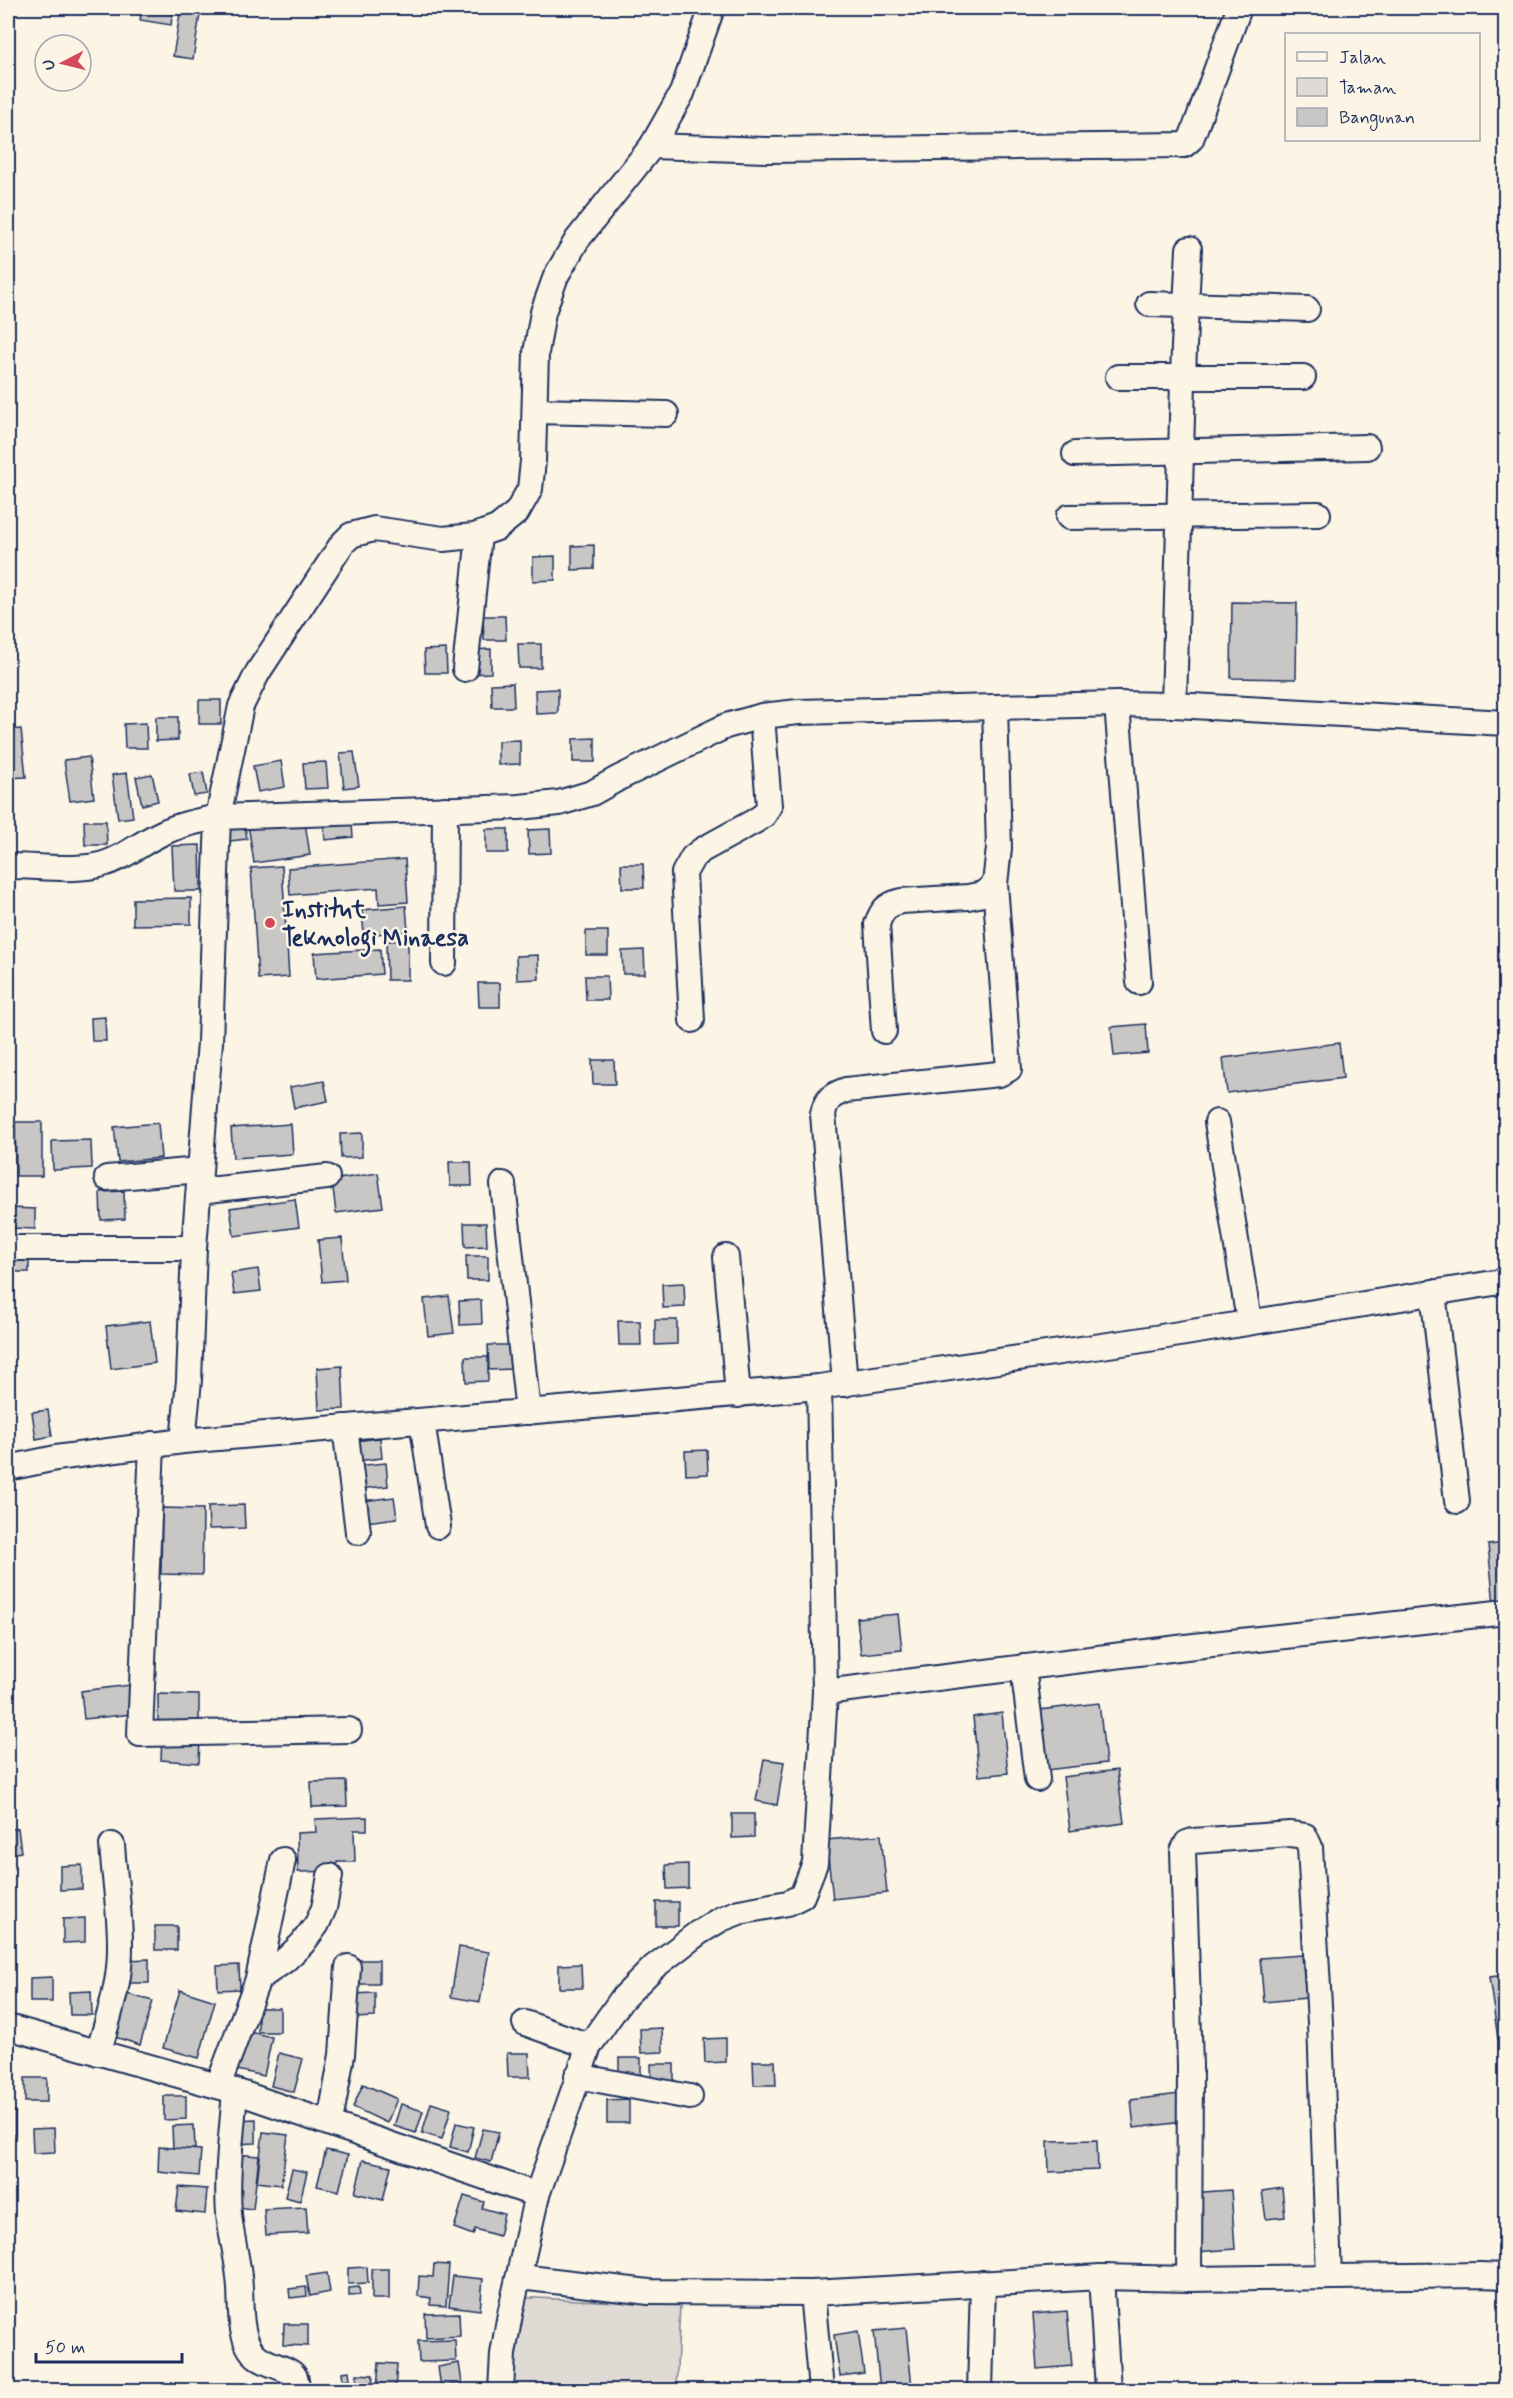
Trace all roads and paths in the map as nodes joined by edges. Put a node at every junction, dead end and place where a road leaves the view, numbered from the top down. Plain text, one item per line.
1 (712, 8) edge
2 (1239, 8) edge
3 (652, 146) junction
4 (1189, 249) dead end
5 (1186, 303) junction
6 (1149, 304) dead end
7 (1307, 309) dead end
8 (1183, 376) junction
9 (1303, 376) dead end
10 (1118, 377) dead end
11 (535, 411) junction
12 (666, 414) dead end
13 (1367, 447) dead end
14 (1181, 451) junction
15 (1075, 454) dead end
16 (1318, 514) dead end
17 (1179, 515) junction
18 (1069, 517) dead end
19 (479, 535) junction
20 (465, 669) dead end
21 (1117, 704) junction
22 (1174, 705) junction
23 (995, 707) junction
24 (762, 716) junction
25 (1506, 723) edge
26 (445, 809) junction
27 (218, 816) junction
28 (8, 866) edge
29 (995, 884) junction
30 (444, 963) dead end
31 (1139, 982) dead end
32 (692, 1020) dead end
33 (884, 1031) dead end
34 (1217, 1122) dead end
35 (327, 1177) dead end
36 (106, 1178) dead end
37 (200, 1181) junction
38 (503, 1184) dead end
39 (8, 1248) edge
40 (194, 1248) junction
41 (726, 1257) dead end
42 (1506, 1281) edge
43 (1433, 1292) junction
44 (1249, 1321) junction
45 (845, 1384) junction
46 (819, 1388) junction
47 (738, 1395) junction
48 (528, 1412) junction
49 (422, 1421) junction
50 (345, 1427) junction
51 (183, 1441) junction
52 (152, 1444) junction
53 (8, 1468) edge
54 (1457, 1502) dead end
55 (438, 1526) dead end
56 (358, 1532) dead end
57 (1506, 1612) edge
58 (1023, 1667) junction
59 (825, 1692) junction
60 (349, 1730) dead end
61 (1037, 1779) dead end
62 (112, 1845) dead end
63 (283, 1860) dead end
64 (330, 1876) dead end
65 (348, 1967) dead end
66 (258, 1978) junction
67 (525, 2023) dead end
68 (8, 2027) edge
69 (589, 2046) junction
70 (98, 2053) junction
71 (577, 2076) junction
72 (226, 2089) junction
73 (690, 2097) dead end
74 (330, 2122) junction
75 (537, 2195) junction
76 (1506, 2276) edge
77 (520, 2277) junction
78 (1101, 2277) junction
79 (1329, 2277) junction
80 (1189, 2279) junction
81 (983, 2283) junction
82 (812, 2293) junction
83 (297, 2391) edge
84 (501, 2391) edge
85 (821, 2391) edge
86 (980, 2391) edge
87 (1108, 2391) edge

1 - 3 street
2 - 3 street
3 - 11 street
4 - 5 street
5 - 6 street
5 - 7 street
5 - 8 street
8 - 9 street
8 - 10 street
8 - 14 street
11 - 12 street
11 - 19 street
13 - 14 street
14 - 15 street
14 - 17 street
16 - 17 street
17 - 18 street
17 - 22 street
19 - 20 street
19 - 27 street
21 - 22 street
21 - 23 street
21 - 31 street
22 - 25 street
23 - 24 street
23 - 29 street
24 - 26 street
24 - 32 street
26 - 27 street
26 - 30 street
27 - 28 street
27 - 37 street
29 - 33 street
29 - 45 street
34 - 44 street
35 - 37 street
36 - 37 street
37 - 40 street
38 - 48 street
39 - 40 street
40 - 51 street
41 - 47 street
42 - 43 street
43 - 44 street
43 - 54 street
44 - 45 street
45 - 46 street
46 - 47 street
46 - 59 street
47 - 48 street
48 - 49 street
49 - 50 street
49 - 55 street
50 - 51 street
50 - 56 street
51 - 52 street
52 - 53 street
52 - 60 street
57 - 58 street
58 - 59 street
58 - 61 street
59 - 69 street
62 - 70 street
63 - 66 street
64 - 66 street
65 - 74 street
66 - 72 street
67 - 69 street
68 - 70 street
69 - 71 street
70 - 72 street
71 - 73 street
71 - 75 street
72 - 74 street
72 - 83 street
74 - 75 street
75 - 77 street
76 - 79 street
77 - 82 street
77 - 84 street
78 - 80 street
78 - 81 street
78 - 87 street
79 - 80 street
79 - 80 street
81 - 82 street
81 - 86 street
82 - 85 street

